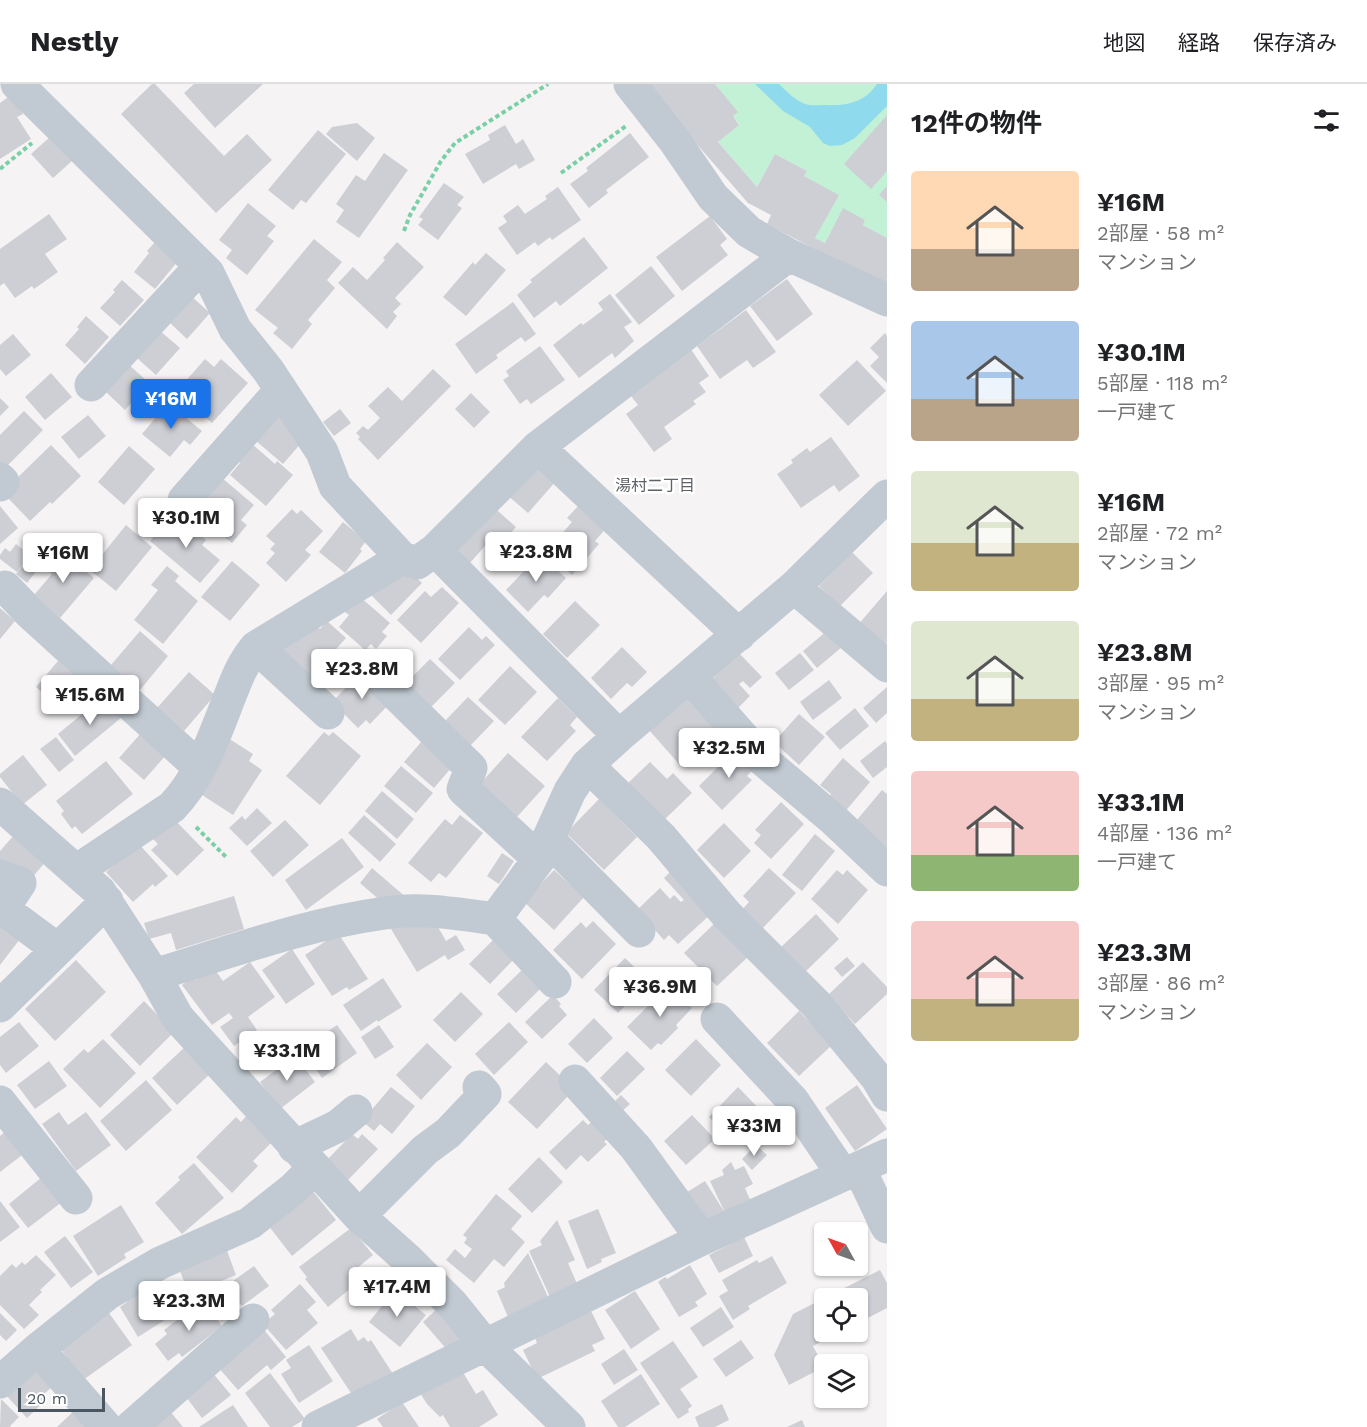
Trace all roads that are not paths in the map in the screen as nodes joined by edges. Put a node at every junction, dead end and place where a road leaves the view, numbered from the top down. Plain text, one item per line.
1 (17, 84) edge
2 (640, 96) edge
3 (789, 255) junction
4 (201, 266) junction
5 (887, 300) edge
6 (91, 385) dead end
7 (281, 390) junction
8 (538, 447) junction
9 (0, 479) edge
10 (0, 485) edge
11 (887, 496) edge
12 (184, 500) dead end
13 (435, 550) junction
14 (402, 558) junction
15 (5, 587) dead end
16 (794, 587) junction
17 (739, 635) junction
18 (256, 647) junction
19 (366, 665) dead end
20 (887, 666) edge
21 (690, 678) junction
22 (328, 713) dead end
23 (619, 736) junction
24 (588, 765) junction
25 (199, 768) junction
26 (0, 804) edge
27 (543, 849) junction
28 (887, 870) edge
29 (76, 871) junction
30 (0, 876) edge
31 (107, 901) junction
32 (495, 919) junction
33 (639, 931) dead end
34 (57, 949) junction
35 (154, 975) junction
36 (555, 982) dead end
37 (0, 1006) edge
38 (717, 1019) dead end
39 (575, 1081) dead end
40 (479, 1087) dead end
41 (887, 1095) edge
42 (0, 1102) edge
43 (356, 1110) dead end
44 (304, 1157) junction
45 (863, 1166) edge
46 (76, 1198) dead end
47 (359, 1216) junction
48 (887, 1227) edge
49 (702, 1239) junction
50 (253, 1320) dead end
51 (486, 1346) junction
52 (38, 1349) junction
53 (0, 1382) edge
54 (106, 1427) edge
55 (131, 1427) edge
56 (318, 1427) edge
57 (569, 1427) edge

1 - 4 street
2 - 3 street
3 - 5 street
3 - 8 street
4 - 6 street
4 - 7 street
7 - 12 street
7 - 14 street
8 - 13 street
8 - 17 street
9 - 10 street
11 - 16 street
13 - 14 street
13 - 23 street
14 - 18 street
15 - 25 street
16 - 17 street
16 - 20 street
17 - 21 street
18 - 22 street
18 - 25 street
19 - 27 street
21 - 23 street
21 - 28 street
23 - 24 street
24 - 27 street
24 - 41 street
25 - 29 street
26 - 29 street
27 - 32 street
27 - 33 street
29 - 31 street
30 - 34 street
31 - 34 street
31 - 35 street
32 - 35 street
32 - 36 street
34 - 37 street
35 - 44 street
38 - 45 street
39 - 49 street
40 - 47 street
42 - 46 street
43 - 44 street
44 - 47 street
44 - 52 street
45 - 48 street
45 - 49 street
47 - 51 street
49 - 51 street
50 - 55 street
51 - 56 street
51 - 57 street
52 - 53 street
52 - 54 street

